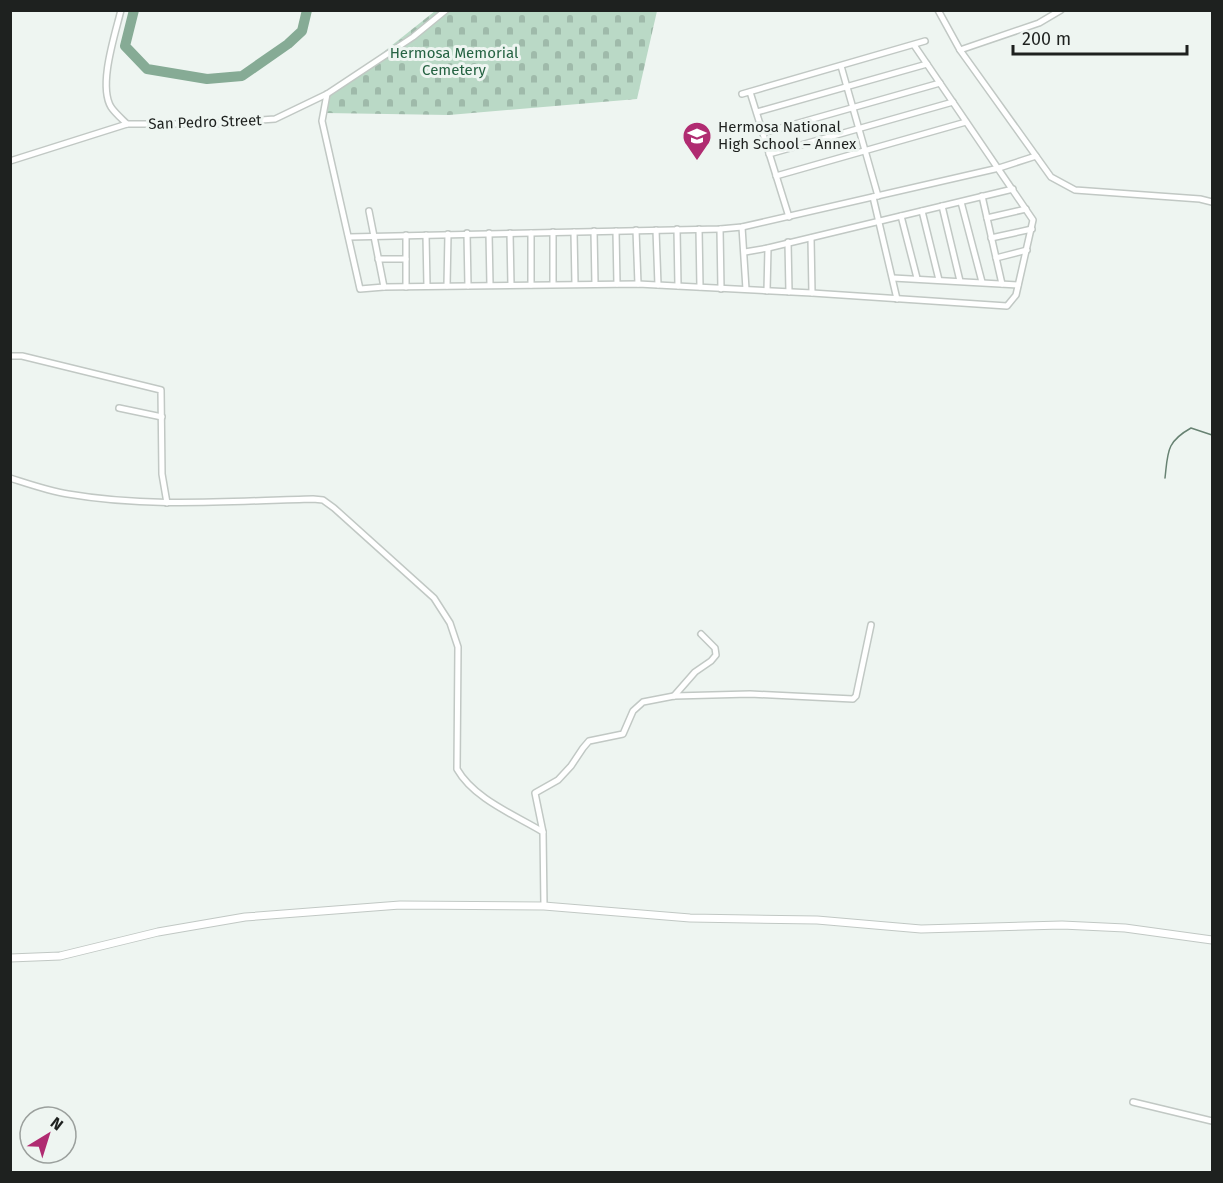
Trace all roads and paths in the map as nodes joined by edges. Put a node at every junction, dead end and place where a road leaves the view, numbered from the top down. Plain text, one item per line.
1 (121, 10) edge
2 (446, 10) edge
3 (938, 10) edge
4 (1061, 10) edge
5 (925, 41) dead end
6 (914, 45) junction
7 (960, 50) junction
8 (927, 64) junction
9 (841, 66) junction
10 (940, 83) junction
11 (847, 87) junction
12 (750, 92) junction
13 (327, 94) junction
14 (742, 94) dead end
15 (953, 102) junction
16 (853, 107) junction
17 (757, 112) junction
18 (966, 122) junction
19 (127, 124) junction
20 (859, 128) junction
21 (763, 133) junction
22 (865, 150) junction
23 (769, 153) junction
24 (1036, 156) junction
25 (10, 161) edge
26 (999, 168) junction
27 (776, 176) junction
28 (1013, 189) junction
29 (876, 196) junction
30 (982, 196) junction
31 (961, 202) junction
32 (1212, 202) edge
33 (942, 206) junction
34 (1026, 208) junction
35 (369, 211) dead end
36 (922, 211) junction
37 (901, 216) junction
38 (789, 217) junction
39 (987, 218) junction
40 (879, 221) junction
41 (742, 227) junction
42 (677, 229) junction
43 (699, 229) junction
44 (720, 229) junction
45 (1032, 229) junction
46 (636, 230) junction
47 (656, 230) junction
48 (594, 231) junction
49 (616, 231) junction
50 (552, 232) junction
51 (574, 232) junction
52 (467, 233) junction
53 (489, 233) junction
54 (510, 233) junction
55 (531, 233) junction
56 (448, 234) junction
57 (373, 235) junction
58 (406, 235) junction
59 (426, 235) junction
60 (349, 237) junction
61 (811, 238) junction
62 (991, 238) junction
63 (788, 242) junction
64 (768, 248) junction
65 (1027, 250) junction
66 (745, 252) junction
67 (996, 258) junction
68 (378, 259) junction
69 (406, 259) junction
70 (892, 278) junction
71 (917, 278) junction
72 (939, 280) junction
73 (960, 281) junction
74 (982, 282) junction
75 (553, 284) junction
76 (574, 284) junction
77 (595, 284) junction
78 (617, 284) junction
79 (638, 284) junction
80 (1002, 284) junction
81 (490, 285) junction
82 (511, 285) junction
83 (531, 285) junction
84 (658, 285) junction
85 (1018, 285) junction
86 (406, 286) junction
87 (427, 286) junction
88 (447, 286) junction
89 (468, 286) junction
90 (678, 286) junction
91 (384, 287) junction
92 (700, 287) junction
93 (721, 289) junction
94 (746, 289) junction
95 (768, 291) junction
96 (789, 292) junction
97 (812, 292) junction
98 (897, 299) junction
99 (10, 356) edge
100 (120, 408) dead end
101 (162, 417) junction
102 (10, 478) edge
103 (167, 502) junction
104 (871, 625) dead end
105 (701, 634) dead end
106 (674, 696) junction
107 (543, 832) junction
108 (544, 906) junction
109 (1212, 940) edge
110 (10, 958) edge
111 (1133, 1102) dead end
112 (1212, 1121) edge

1 - 19 street
2 - 13 street, San Pedro Street
3 - 7 street
4 - 7 street
5 - 6 street
6 - 8 street
6 - 9 street
7 - 24 street
8 - 10 street
8 - 11 street
9 - 11 street
9 - 12 street
10 - 15 street
10 - 16 street
11 - 16 street
11 - 17 street
12 - 14 street
12 - 17 street
13 - 19 street, San Pedro Street
13 - 60 street
15 - 18 street
15 - 20 street
16 - 20 street
16 - 21 street
17 - 21 street
18 - 22 street
18 - 26 street
19 - 25 street, San Pedro Street
20 - 22 street
20 - 23 street
21 - 23 street
22 - 27 street
22 - 29 street
23 - 27 street
24 - 26 street
24 - 32 street
26 - 28 street
26 - 29 street
27 - 38 street
28 - 30 street
28 - 34 street
29 - 38 street
29 - 40 street
30 - 31 street
30 - 39 street
31 - 33 street
31 - 74 street
33 - 36 street
33 - 73 street
34 - 39 street
34 - 45 street
35 - 57 street
36 - 37 street
36 - 72 street
37 - 40 street
37 - 71 street
38 - 41 street
39 - 62 street
40 - 61 street
40 - 70 street
41 - 44 street
41 - 66 street
42 - 43 street
42 - 47 street
42 - 90 street
43 - 44 street
43 - 92 street
44 - 93 street
45 - 62 street
45 - 65 street
46 - 47 street
46 - 49 street
46 - 79 street
47 - 84 street
48 - 49 street
48 - 51 street
48 - 77 street
49 - 78 street
50 - 51 street
50 - 55 street
50 - 75 street
51 - 76 street
52 - 53 street
52 - 56 street
52 - 89 street
53 - 54 street
53 - 81 street
54 - 55 street
54 - 82 street
55 - 83 street
56 - 59 street
56 - 88 street
57 - 58 street
57 - 60 street
57 - 68 street
58 - 59 street
58 - 69 street
59 - 87 street
60 - 91 street
61 - 63 street
61 - 97 street
62 - 67 street
63 - 64 street
63 - 96 street
64 - 66 street
64 - 95 street
65 - 67 street
65 - 85 street
66 - 94 street
67 - 80 street
68 - 69 street
68 - 91 street
69 - 86 street
70 - 71 street
70 - 98 street
71 - 72 street
72 - 73 street
73 - 74 street
74 - 80 street
75 - 76 street
75 - 83 street
76 - 77 street
77 - 78 street
78 - 79 street
79 - 84 street
80 - 85 street
81 - 82 street
81 - 89 street
82 - 83 street
84 - 90 street
85 - 98 street
86 - 87 street
86 - 91 street
87 - 88 street
88 - 89 street
90 - 92 street
92 - 93 street
93 - 94 street
94 - 95 street
95 - 96 street
96 - 97 street
97 - 98 street
99 - 101 street
100 - 101 street
101 - 103 street
102 - 103 street
103 - 107 street
104 - 106 street
105 - 106 street
106 - 107 street
107 - 108 street
108 - 109 street
108 - 110 street
111 - 112 street

